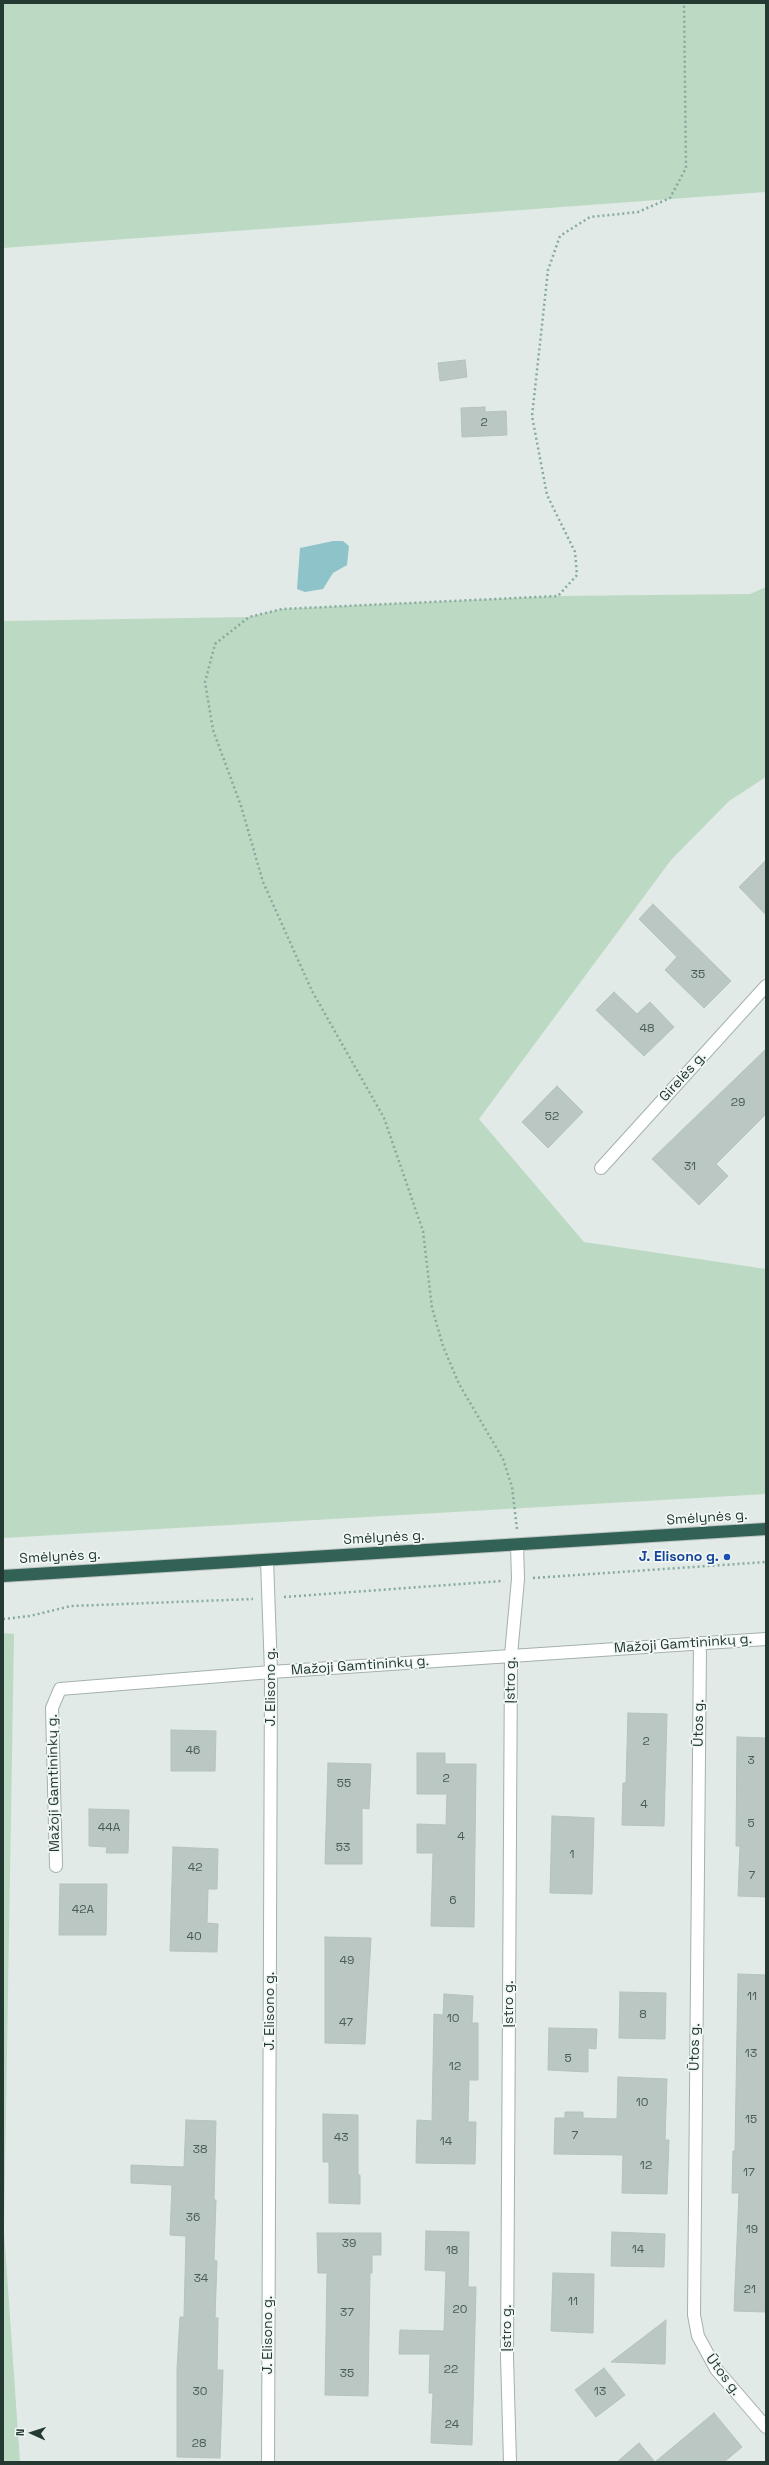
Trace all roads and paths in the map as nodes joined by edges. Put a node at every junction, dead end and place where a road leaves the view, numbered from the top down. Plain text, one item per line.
1 (684, 3) edge
2 (766, 986) edge
3 (601, 1168) dead end
4 (766, 1529) edge
5 (517, 1545) junction
6 (267, 1560) junction
7 (766, 1562) edge
8 (3, 1576) edge
9 (518, 1579) junction
10 (269, 1598) junction
11 (3, 1619) edge
12 (766, 1639) edge
13 (700, 1643) junction
14 (511, 1655) junction
15 (271, 1672) junction
16 (56, 1866) dead end
17 (766, 2427) edge
18 (268, 2462) edge
19 (510, 2462) edge

1 - 5 path
2 - 3 street, Girelės g.
4 - 5 highway, Smėlynės g.
5 - 6 highway, Smėlynės g.
5 - 9 street, Įstro g.
6 - 8 highway, Smėlynės g.
6 - 10 street, J. Elisono g.
7 - 9 path
9 - 10 path
9 - 14 street, Įstro g.
10 - 11 path
10 - 15 street, J. Elisono g.
12 - 13 street, Mažoji Gamtininkų g.
13 - 14 street, Mažoji Gamtininkų g.
13 - 17 street, Ūtos g.
14 - 15 street, Mažoji Gamtininkų g.
14 - 19 street, Įstro g.
15 - 16 street, Mažoji Gamtininkų g.
15 - 18 street, J. Elisono g.

